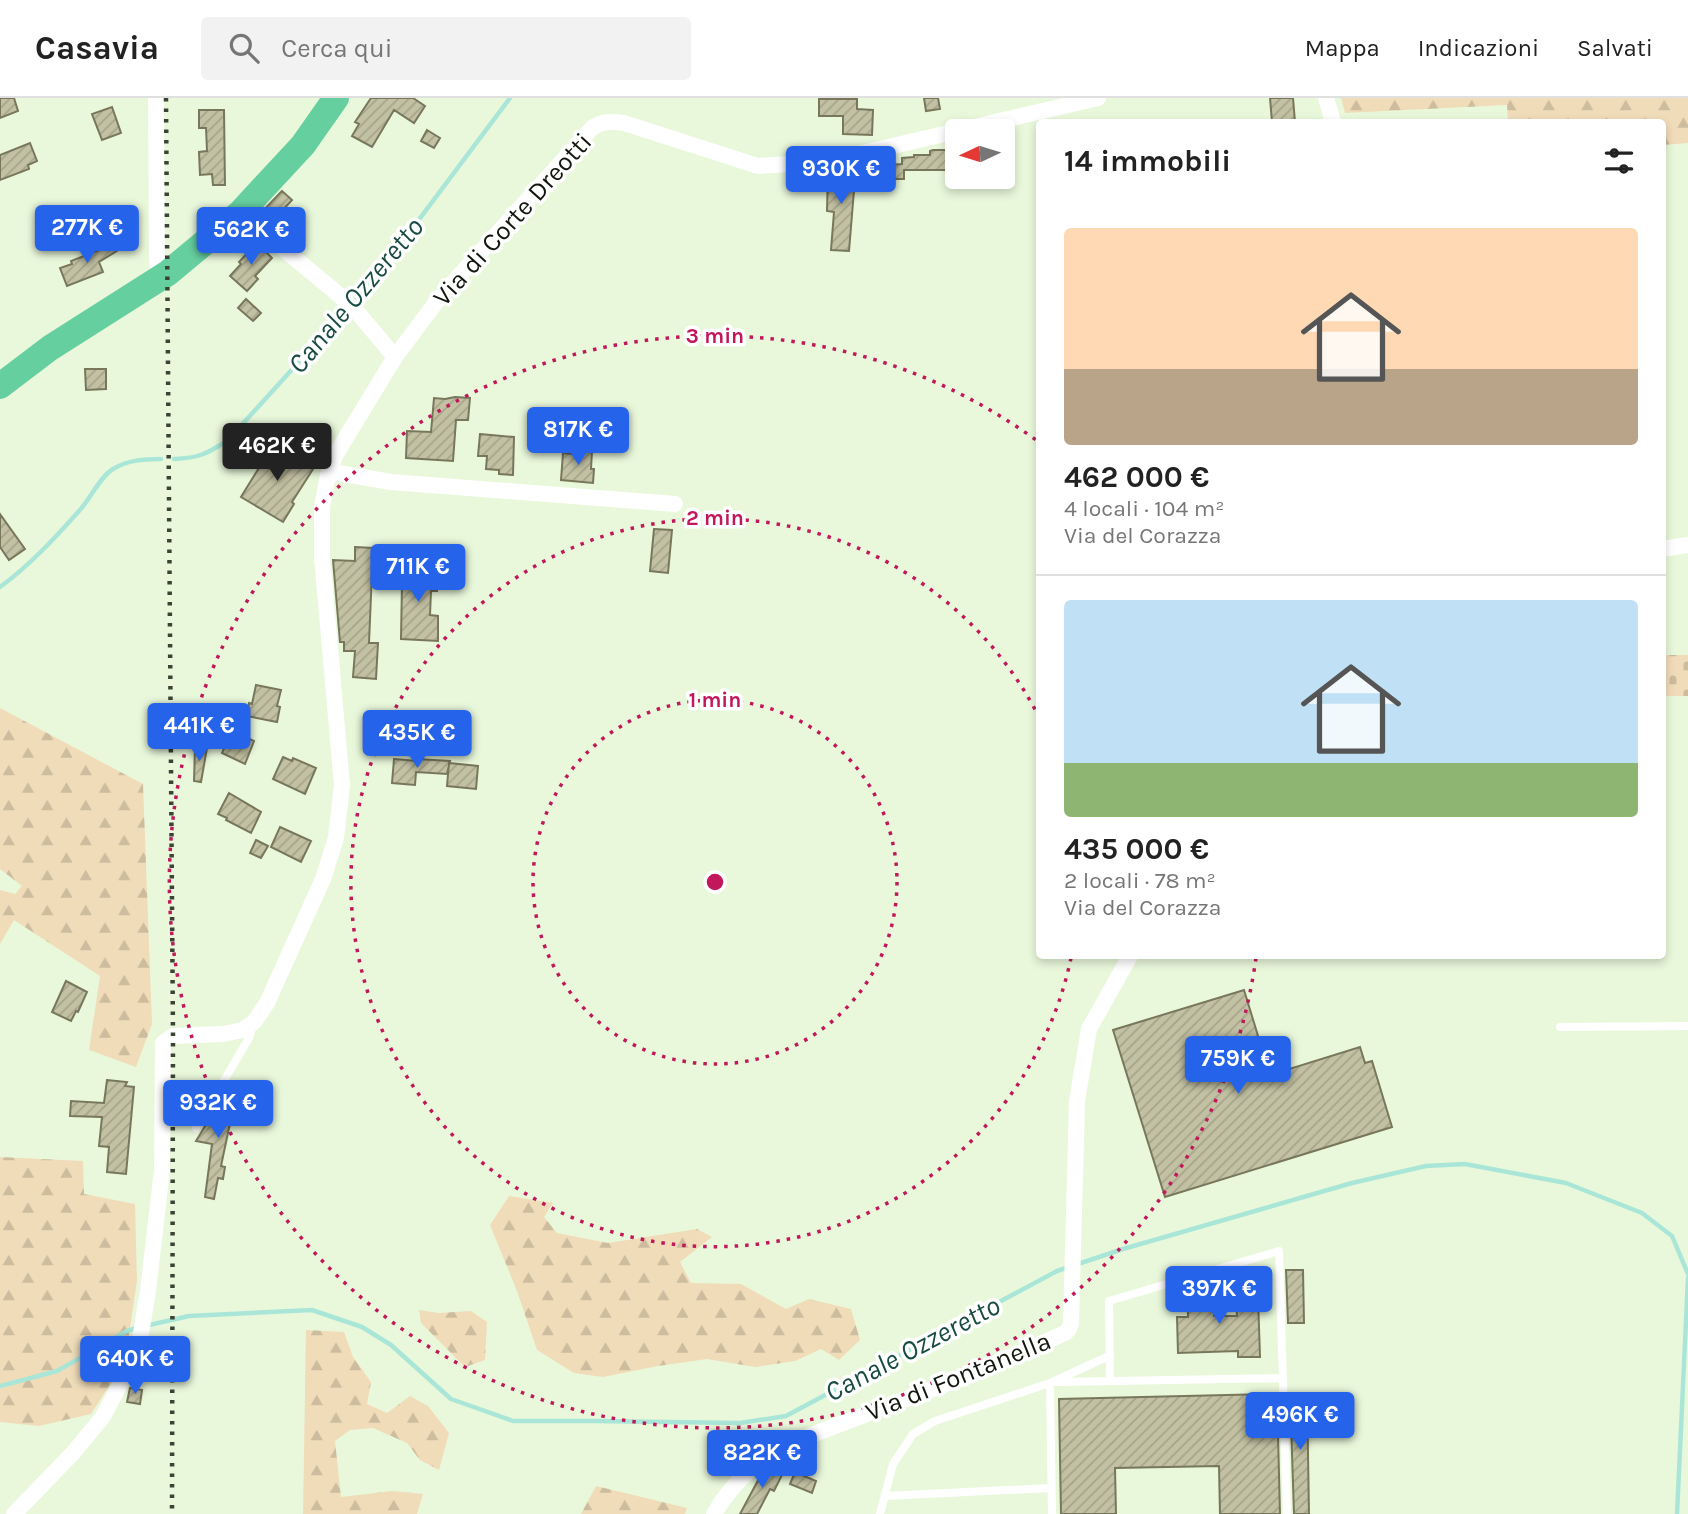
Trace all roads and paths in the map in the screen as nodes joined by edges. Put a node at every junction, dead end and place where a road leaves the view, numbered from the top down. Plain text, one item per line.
1 (156, 98) edge
2 (336, 98) edge
3 (1098, 98) edge
4 (1326, 98) edge
5 (1332, 119) edge
6 (240, 213) junction
7 (159, 279) junction
8 (395, 357) junction
9 (0, 386) edge
10 (328, 475) junction
11 (675, 504) dead end
12 (1688, 545) edge
13 (1666, 548) edge
14 (1128, 959) edge
15 (254, 1022) junction
16 (1688, 1026) edge
17 (1560, 1027) dead end
18 (196, 1128) dead end
19 (1109, 1356) junction
20 (1282, 1378) junction
21 (1110, 1381) junction
22 (1049, 1383) junction
23 (1051, 1488) junction
24 (885, 1496) junction
25 (14, 1514) edge
26 (714, 1514) edge
27 (880, 1514) edge
28 (1052, 1514) edge
29 (1287, 1514) edge

1 - 7 street
2 - 6 main road
3 - 8 street, Via di Corte Dreotti
4 - 5 street
6 - 7 main road
6 - 8 street
7 - 9 main road
8 - 10 street
10 - 11 street
10 - 15 street
12 - 13 street
14 - 26 street, Via di Fontanella
15 - 18 lane
15 - 25 street
16 - 17 lane
19 - 20 lane
19 - 21 lane
19 - 22 lane
20 - 21 lane
20 - 29 lane
21 - 22 lane
22 - 23 lane
22 - 24 lane
23 - 24 lane
23 - 28 lane
24 - 27 lane

